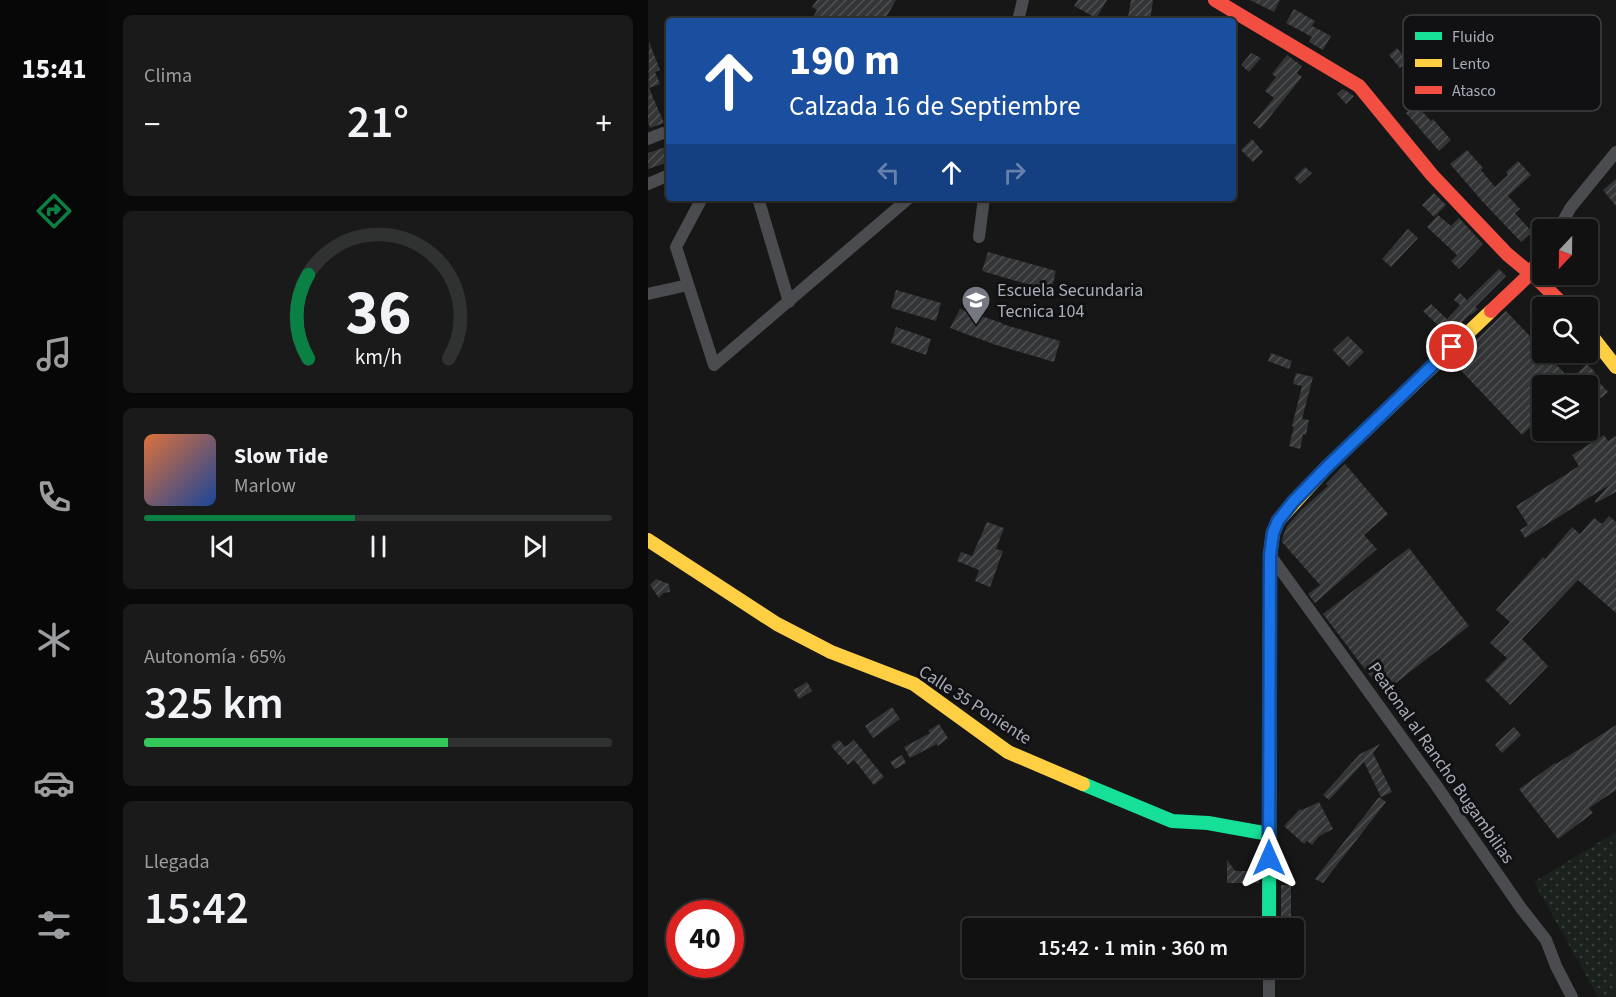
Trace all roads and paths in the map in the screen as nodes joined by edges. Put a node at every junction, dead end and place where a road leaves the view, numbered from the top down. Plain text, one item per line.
1 (1023, 0) edge
2 (1215, 0) edge
3 (1019, 18) edge
4 (663, 134) dead end
5 (648, 139) edge
6 (1616, 152) edge
7 (666, 176) edge
8 (648, 184) edge
9 (700, 201) edge
10 (759, 201) edge
11 (906, 201) edge
12 (984, 201) edge
13 (1564, 219) edge
14 (979, 237) dead end
15 (1532, 271) edge
16 (1530, 274) junction
17 (688, 285) junction
18 (648, 294) edge
19 (1558, 297) edge
20 (789, 302) junction
21 (1598, 344) edge
22 (1616, 367) edge
23 (648, 540) edge
24 (1270, 555) junction
25 (1269, 834) junction
26 (1269, 918) edge
27 (1269, 978) edge
28 (1269, 997) edge
29 (1572, 997) edge

1 - 3 street
2 - 16 street
4 - 5 street
6 - 13 street
7 - 8 street
9 - 17 street
10 - 20 street
11 - 20 street
12 - 14 street
15 - 16 street
16 - 19 street
16 - 24 street
17 - 18 street
17 - 20 street
21 - 22 street
23 - 25 street, Calle 35 Poniente
24 - 25 street
24 - 29 street, Peatonal al Rancho Bugambilias
25 - 26 street
27 - 28 street

